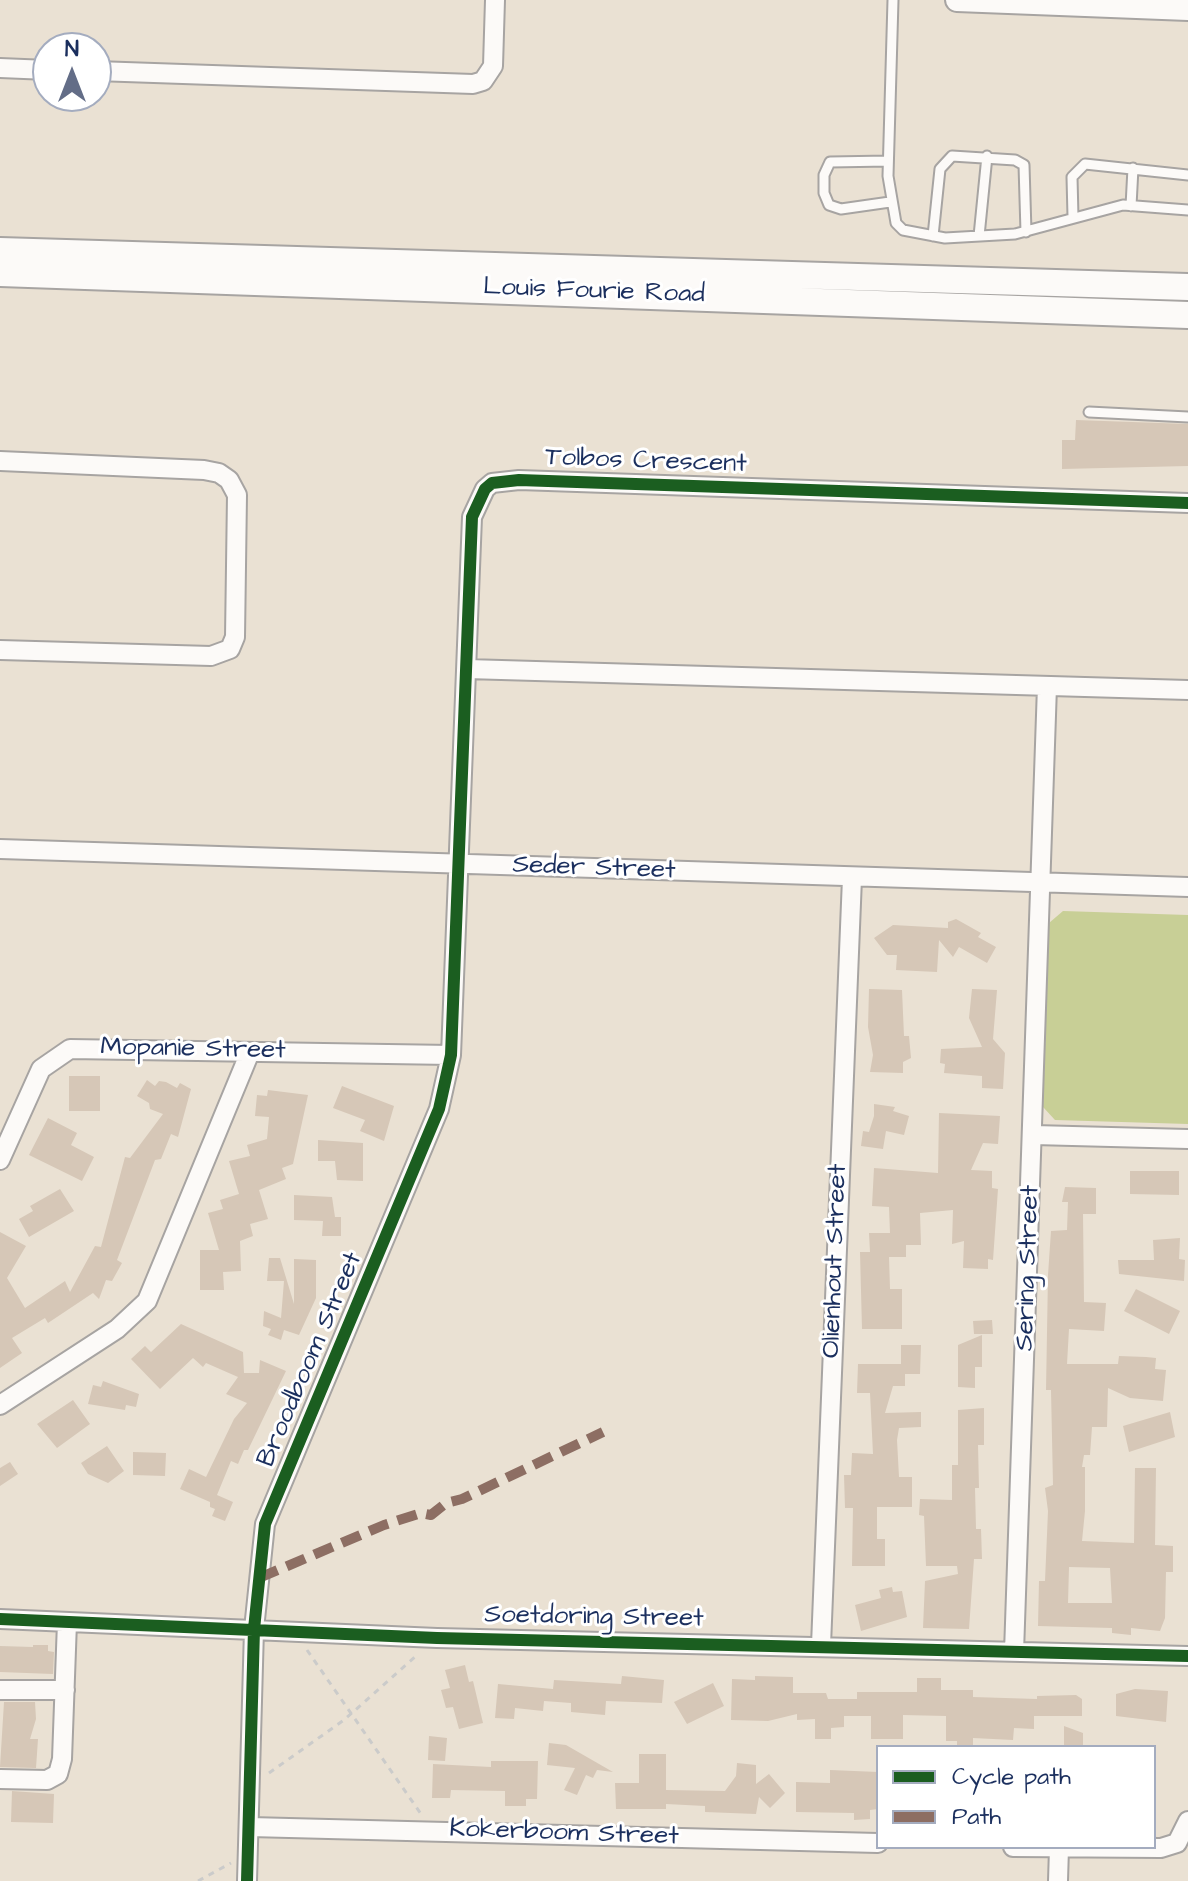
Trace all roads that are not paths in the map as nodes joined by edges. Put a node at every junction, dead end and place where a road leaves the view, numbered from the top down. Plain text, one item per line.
1 (495, 0) edge
2 (893, 0) edge
3 (957, 0) edge
4 (1084, 2) edge
5 (1188, 9) edge
6 (0, 68) edge
7 (32, 69) edge
8 (112, 72) edge
9 (987, 156) junction
10 (888, 161) junction
11 (1133, 168) junction
12 (1188, 175) edge
13 (890, 202) junction
14 (1131, 206) junction
15 (1188, 210) edge
16 (1073, 217) junction
17 (1026, 232) junction
18 (933, 236) junction
19 (979, 236) junction
20 (0, 251) edge
21 (0, 273) edge
22 (1188, 287) edge
23 (1188, 315) edge
24 (1089, 412) dead end
25 (1188, 417) edge
26 (0, 461) edge
27 (1188, 503) edge
28 (0, 650) edge
29 (467, 669) junction
30 (1047, 686) junction
31 (1188, 690) edge
32 (0, 849) edge
33 (456, 865) junction
34 (852, 878) junction
35 (1042, 884) junction
36 (1188, 887) edge
37 (250, 1052) junction
38 (451, 1055) junction
39 (1034, 1135) junction
40 (1188, 1139) edge
41 (0, 1160) edge
42 (0, 1405) edge
43 (0, 1619) edge
44 (67, 1622) junction
45 (254, 1629) junction
46 (821, 1645) junction
47 (1014, 1652) junction
48 (1188, 1656) edge
49 (0, 1690) edge
50 (65, 1690) junction
51 (0, 1779) edge
52 (1188, 1821) edge
53 (250, 1827) junction
54 (876, 1843) edge
55 (1156, 1848) edge
56 (1059, 1849) edge
57 (247, 1881) edge
58 (1058, 1881) edge

1 - 8 street
2 - 10 lane
3 - 4 street
4 - 5 street
6 - 7 street
9 - 17 lane
9 - 18 lane
9 - 19 lane
10 - 13 lane
10 - 13 lane
11 - 12 lane
11 - 14 lane
11 - 16 lane
13 - 18 lane
14 - 15 lane
14 - 16 lane
16 - 17 lane
17 - 19 lane
18 - 19 lane
20 - 22 main road, Louis Fourie Road
21 - 23 main road, Louis Fourie Road
24 - 25 lane
26 - 28 street
27 - 29 street, Tolbos Crescent
29 - 30 street
29 - 33 street, Tolbos Crescent
30 - 31 street
30 - 35 street, Sering Street
32 - 33 street, Seder Street
33 - 34 street, Seder Street
33 - 38 street, Broodboom Street
34 - 35 street, Seder Street
34 - 46 street, Olienhout Street
35 - 36 street, Seder Street
35 - 39 street, Sering Street
37 - 38 street, Mopanie Street
37 - 41 street, Mopanie Street
37 - 42 street
38 - 45 street, Broodboom Street
39 - 40 street
39 - 47 street, Sering Street
43 - 44 street, Soetdoring Street
44 - 45 street, Soetdoring Street
44 - 50 street
45 - 46 street, Soetdoring Street
45 - 53 street, Broodboom Street
46 - 47 street, Soetdoring Street
47 - 48 street, Soetdoring Street
49 - 50 street
50 - 51 street
52 - 55 street
53 - 54 street, Kokerboom Street
53 - 57 street, Broodboom Street
56 - 58 street

